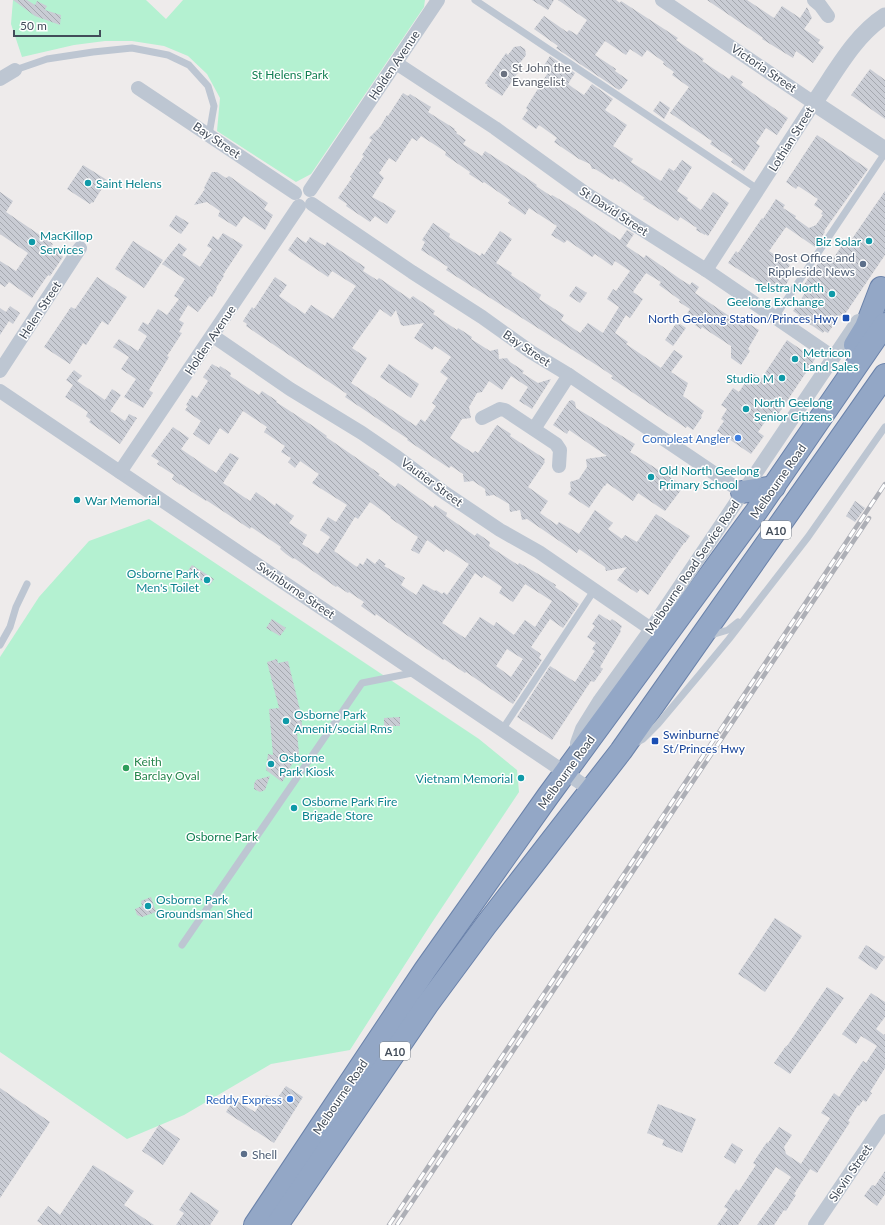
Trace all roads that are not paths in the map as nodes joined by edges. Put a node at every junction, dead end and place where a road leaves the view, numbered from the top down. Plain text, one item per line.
1 (438, 0) edge
2 (475, 0) edge
3 (662, 0) edge
4 (814, 0) edge
5 (828, 16) dead end
6 (885, 16) edge
7 (396, 63) junction
8 (15, 70) joint
9 (0, 80) edge
10 (138, 88) dead end
11 (814, 103) junction
12 (209, 135) junction
13 (885, 151) edge
14 (310, 190) junction
15 (759, 190) junction
16 (295, 193) junction
17 (305, 205) junction
18 (80, 248) dead end
19 (706, 270) junction
20 (883, 285) edge
21 (775, 317) junction
22 (885, 324) edge
23 (213, 336) junction
24 (833, 357) junction
25 (0, 371) edge
26 (885, 375) edge
27 (569, 376) junction
28 (0, 391) edge
29 (482, 418) dead end
30 (885, 427) edge
31 (534, 429) junction
32 (845, 432) junction
33 (559, 466) dead end
34 (787, 467) junction
35 (120, 472) junction
36 (774, 487) junction
37 (742, 492) junction
38 (756, 512) junction
39 (27, 584) dead end
40 (595, 589) junction
41 (747, 614) junction
42 (651, 629) junction
43 (701, 638) junction
44 (0, 645) edge
45 (417, 672) junction
46 (502, 730) junction
47 (621, 751) junction
48 (572, 765) junction
49 (591, 790) junction
50 (182, 945) dead end
51 (885, 1121) edge
52 (254, 1225) edge
53 (277, 1225) edge
54 (815, 1225) edge

1 - 7 street, Holden Avenue
2 - 15 lane
3 - 11 street, Victoria Street
4 - 5 street
6 - 11 street, Lothian Street
7 - 14 street, Holden Avenue
7 - 19 street, St David Street
8 - 9 street
8 - 12 lane
10 - 12 street, Bay Street
11 - 13 street, Victoria Street
11 - 15 street, Lothian Street
12 - 16 street, Bay Street
13 - 21 lane
14 - 16 street
14 - 17 street
15 - 19 street, Lothian Street
16 - 17 street
17 - 23 street, Holden Avenue
17 - 27 street, Bay Street
18 - 25 street, Helen Street
19 - 21 street, St David Street
20 - 24 street, Melbourne Road Service Road
20 - 34 highway
21 - 24 street, St David Street
22 - 34 highway, Melbourne Road / A10
23 - 35 street, Holden Avenue
23 - 40 street, Vautier Street
24 - 37 street, Melbourne Road Service Road
26 - 32 highway, Melbourne Road / A10
27 - 31 street
27 - 37 street, Bay Street
28 - 35 street, Swinburne Street
29 - 31 street
30 - 41 lane
31 - 33 street
32 - 38 highway
32 - 43 highway, Melbourne Road / A10
34 - 36 highway, Melbourne Road / A10
35 - 45 street, Swinburne Street
36 - 37 highway
36 - 38 highway, Melbourne Road / A10
37 - 42 street, Melbourne Road Service Road
38 - 48 highway, Melbourne Road / A10
39 - 44 lane
40 - 42 street, Vautier Street
40 - 46 lane
41 - 43 lane
41 - 47 lane
42 - 48 street, Melbourne Road Service Road
43 - 47 highway, Melbourne Road / A10
45 - 46 street, Swinburne Street
45 - 50 lane
46 - 48 street, Swinburne Street
47 - 49 highway, Melbourne Road / A10
48 - 49 street, Swinburne Street
48 - 52 highway, Melbourne Road / A10
49 - 53 highway, Melbourne Road / A10
51 - 54 street, Slevin Street

